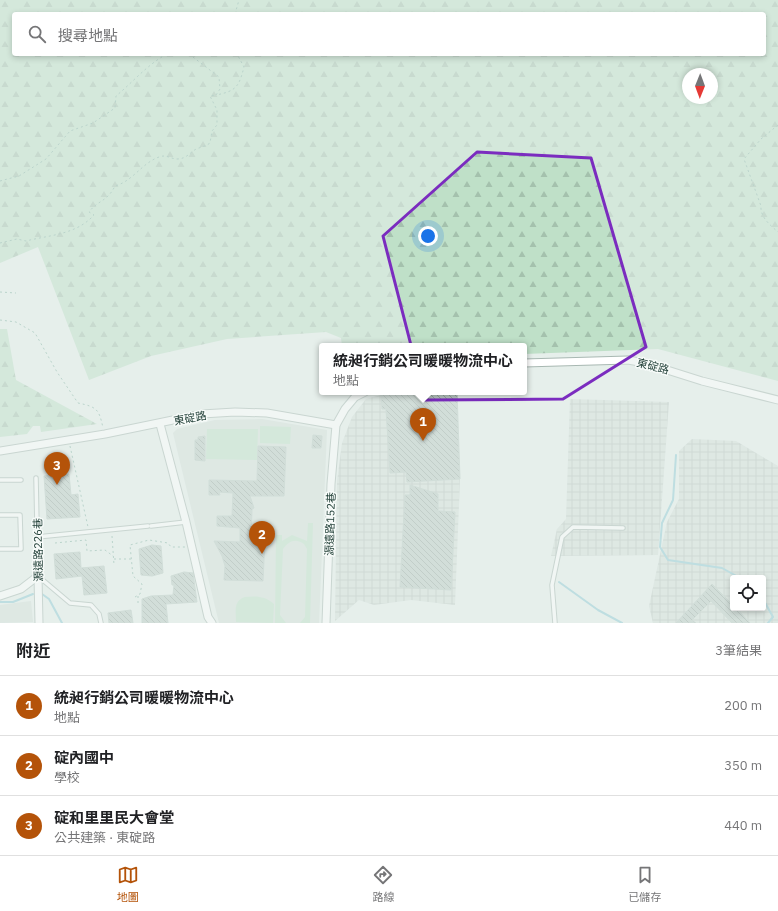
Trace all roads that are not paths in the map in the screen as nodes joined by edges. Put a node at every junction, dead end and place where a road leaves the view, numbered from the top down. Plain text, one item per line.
1 (527, 363) edge
2 (359, 395) edge
3 (778, 400) edge
4 (160, 424) junction
5 (336, 425) junction
6 (0, 451) edge
7 (36, 478) dead end
8 (0, 480) edge
9 (21, 480) dead end
10 (0, 515) edge
11 (186, 522) junction
12 (623, 528) dead end
13 (37, 536) junction
14 (0, 549) edge
15 (38, 576) junction
16 (0, 596) edge
17 (39, 623) edge
18 (101, 623) edge
19 (212, 623) edge
20 (326, 623) edge
21 (555, 623) edge

1 - 3 street, 東碇路
2 - 5 street
4 - 5 street, 東碇路
4 - 6 street, 東碇路
4 - 11 street
5 - 20 street, 源遠路152巷
7 - 13 lane, 源遠路226巷
8 - 9 lane
10 - 14 lane
11 - 13 lane
11 - 19 street
12 - 21 lane
13 - 15 lane, 源遠路226巷
15 - 16 street
15 - 17 street, 源遠路226巷
15 - 18 lane

